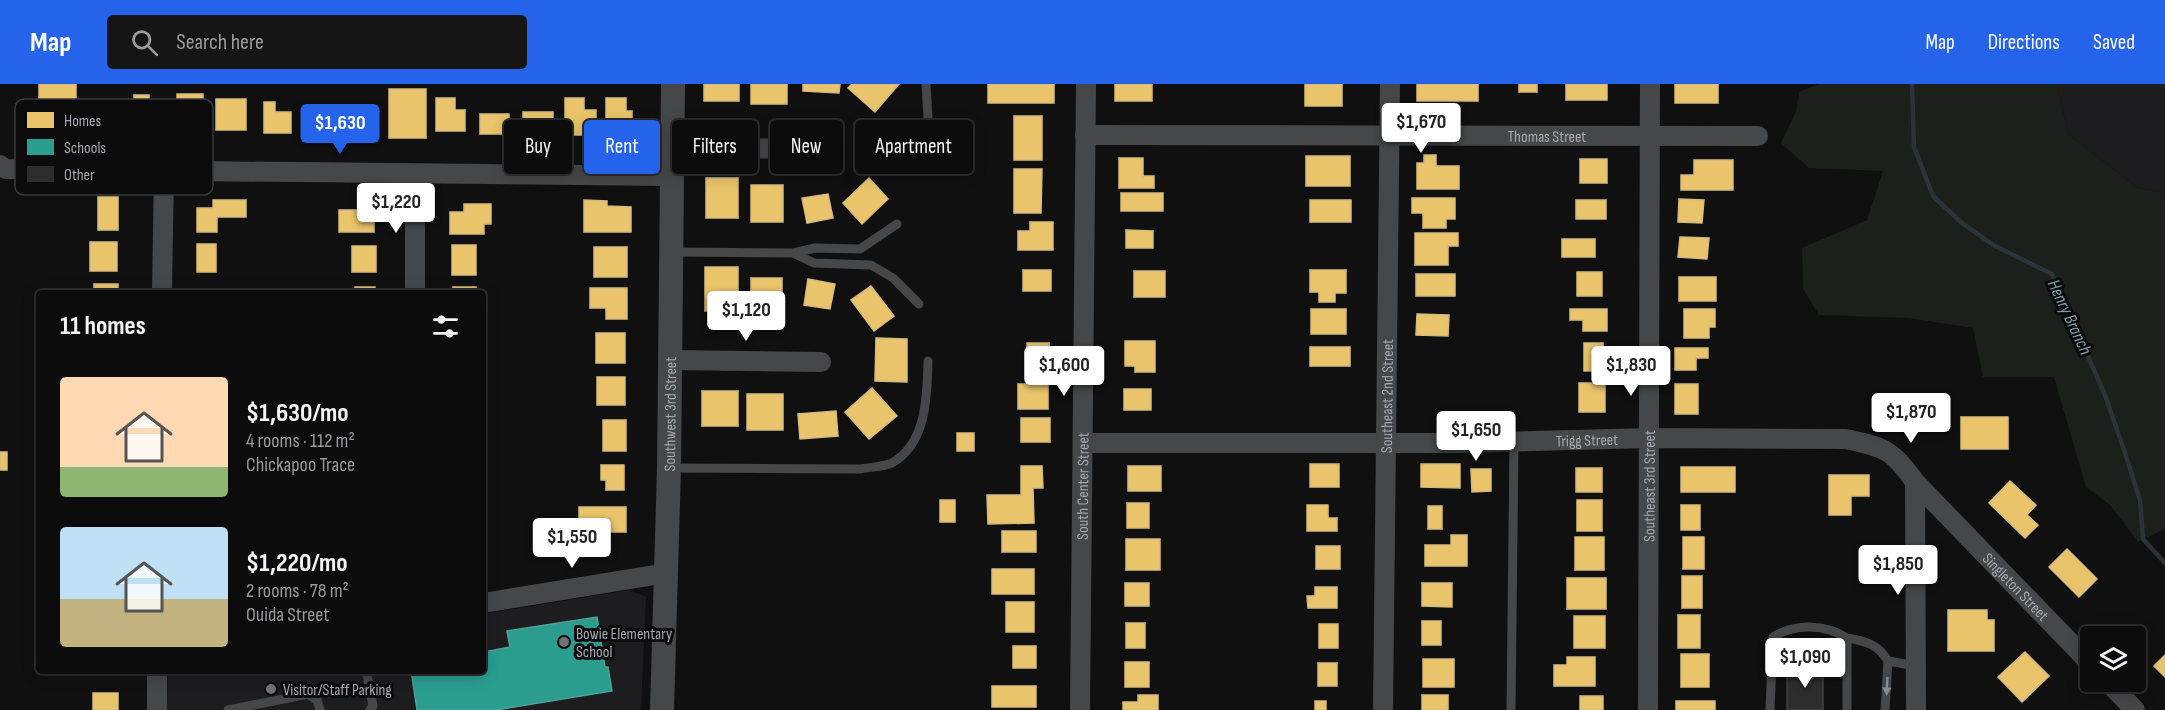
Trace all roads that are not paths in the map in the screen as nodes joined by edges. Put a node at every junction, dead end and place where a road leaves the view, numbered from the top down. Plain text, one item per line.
1 (673, 84) edge
2 (926, 84) edge
3 (1086, 84) edge
4 (1390, 84) edge
5 (1650, 84) edge
6 (672, 120) edge
7 (928, 120) edge
8 (1085, 135) junction
9 (1390, 135) junction
10 (1650, 136) junction
11 (1758, 136) dead end
12 (672, 148) edge
13 (0, 165) edge
14 (15, 169) edge
15 (213, 172) edge
16 (415, 174) junction
17 (670, 176) junction
18 (164, 195) edge
19 (897, 224) dead end
20 (670, 252) junction
21 (793, 253) junction
22 (162, 290) edge
23 (415, 290) edge
24 (919, 304) dead end
25 (671, 360) junction
26 (928, 361) dead end
27 (821, 362) dead end
28 (1649, 438) junction
29 (1514, 442) junction
30 (1083, 443) junction
31 (1387, 443) junction
32 (1874, 445) joint
33 (669, 468) junction
34 (1915, 482) junction
35 (667, 573) junction
36 (486, 603) edge
37 (1847, 638) junction
38 (2080, 653) edge
39 (1888, 661) junction
40 (1916, 666) junction
41 (157, 674) edge
42 (367, 674) edge
43 (2118, 692) edge
44 (156, 710) edge
45 (228, 710) edge
46 (320, 710) edge
47 (370, 710) edge
48 (662, 710) edge
49 (1080, 710) edge
50 (1383, 710) edge
51 (1510, 710) edge
52 (1648, 710) edge
53 (1770, 710) edge
54 (1847, 710) edge
55 (1885, 710) edge
56 (1916, 710) edge
57 (2135, 710) edge

1 - 6 street, Southwest 3rd Street
2 - 7 lane
3 - 8 street, South Center Street
4 - 9 street, Southeast 2nd Street
5 - 10 street, Southeast 3rd Street
8 - 9 street, Thomas Street
8 - 30 street, South Center Street
9 - 10 street, Thomas Street
9 - 31 street, Southeast 2nd Street
10 - 11 street, Thomas Street
10 - 28 street, Southeast 3rd Street
12 - 17 street, Southwest 3rd Street
13 - 14 street
15 - 16 street
16 - 17 street
16 - 23 street
17 - 20 street, Southwest 3rd Street
18 - 22 street
19 - 21 lane
20 - 21 lane
20 - 25 street, Southwest 3rd Street
21 - 24 lane
25 - 27 street
25 - 33 street, Southwest 3rd Street
26 - 33 lane
28 - 29 street, Trigg Street
28 - 32 street, Trigg Street
28 - 52 street, Southeast 3rd Street
29 - 31 street, Trigg Street
29 - 51 lane
30 - 31 street, Trigg Street
30 - 49 street, South Center Street
31 - 50 street, Southeast 2nd Street
32 - 34 street, Singleton Street
33 - 35 street, Southwest 3rd Street
34 - 38 street, Singleton Street
34 - 40 street
35 - 36 street
35 - 48 street, Southwest 3rd Street
37 - 39 lane
37 - 53 lane
37 - 54 lane
39 - 40 lane
39 -> 55 lane
40 - 56 street
41 - 44 street
42 - 47 lane
43 - 57 street
45 - 46 lane

